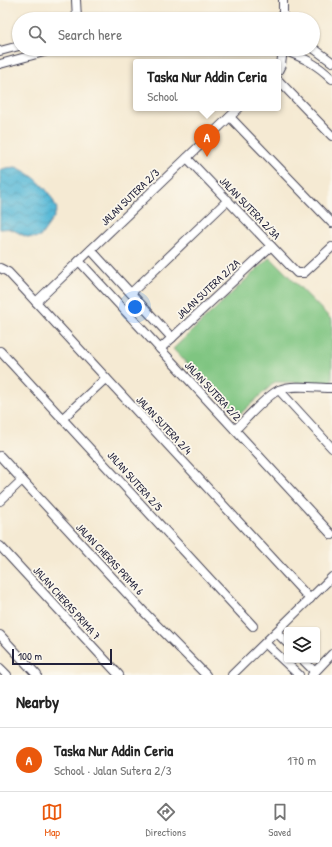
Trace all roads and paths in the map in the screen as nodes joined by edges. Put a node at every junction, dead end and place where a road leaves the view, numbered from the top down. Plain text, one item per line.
1 (76, 0) edge
2 (283, 0) edge
3 (77, 12) edge
4 (283, 12) edge
5 (12, 48) edge
6 (0, 51) edge
7 (320, 53) edge
8 (29, 56) edge
9 (298, 56) edge
10 (332, 62) edge
11 (0, 64) edge
12 (332, 79) edge
13 (281, 83) edge
14 (236, 111) edge
15 (230, 117) junction
16 (332, 136) edge
17 (187, 158) junction
18 (228, 200) junction
19 (332, 223) edge
20 (271, 246) junction
21 (332, 247) edge
22 (91, 250) junction
23 (79, 261) junction
24 (0, 268) edge
25 (131, 293) junction
26 (36, 302) junction
27 (172, 338) junction
28 (160, 349) junction
29 (0, 351) edge
30 (106, 378) junction
31 (332, 388) edge
32 (278, 390) junction
33 (62, 419) junction
34 (235, 430) junction
35 (332, 448) edge
36 (0, 456) edge
37 (22, 480) junction
38 (0, 501) edge
39 (332, 535) edge
40 (0, 546) edge
41 (332, 577) edge
42 (310, 599) junction
43 (253, 626) dead end
44 (276, 632) junction
45 (0, 635) edge
46 (284, 640) edge
47 (265, 643) junction
48 (332, 654) edge
49 (306, 663) edge
50 (0, 668) edge
51 (313, 673) edge
52 (7, 675) edge
53 (37, 675) edge
54 (119, 675) edge
55 (206, 675) edge
56 (232, 675) edge
57 (300, 675) edge

1 - 3 street
2 - 4 street
5 - 6 street
7 - 10 street
8 - 11 street
9 - 12 street
13 - 16 street
14 - 15 street, JALAN SUTERA 2/3
15 - 17 street, JALAN SUTERA 2/3
15 - 19 street
17 - 18 street, JALAN SUTERA 2/3A
17 - 22 street, JALAN SUTERA 2/3
18 - 20 street, JALAN SUTERA 2/3A
18 - 25 street
20 - 21 street, JALAN SUTERA 2/3A
20 - 27 street, JALAN SUTERA 2/2A
22 - 23 street, JALAN SUTERA 2/3
22 - 25 street
23 - 26 street, JALAN SUTERA 2/3
23 - 28 street, JALAN SUTERA 2/2
24 - 26 street, JALAN SUTERA 2/4
25 - 27 street
26 - 30 street, JALAN SUTERA 2/4
27 - 28 street, JALAN SUTERA 2/2A
28 - 34 street, JALAN SUTERA 2/2
29 - 33 street, JALAN SUTERA 2/5
30 - 33 street
30 - 42 street, JALAN SUTERA 2/4
31 - 32 street
32 - 34 street
32 - 35 street
33 - 43 street, JALAN SUTERA 2/5
34 - 39 street, JALAN SUTERA 2/2
36 - 37 street, JALAN CHERAS PRIMA 6
37 - 38 street
37 - 55 street, JALAN CHERAS PRIMA 6
40 - 54 street, JALAN CHERAS PRIMA 7
41 - 42 street
42 - 44 street
44 - 46 street
44 - 47 street
45 - 53 street
47 - 56 street
47 - 57 street
48 - 51 street
49 - 51 street
50 - 52 street

